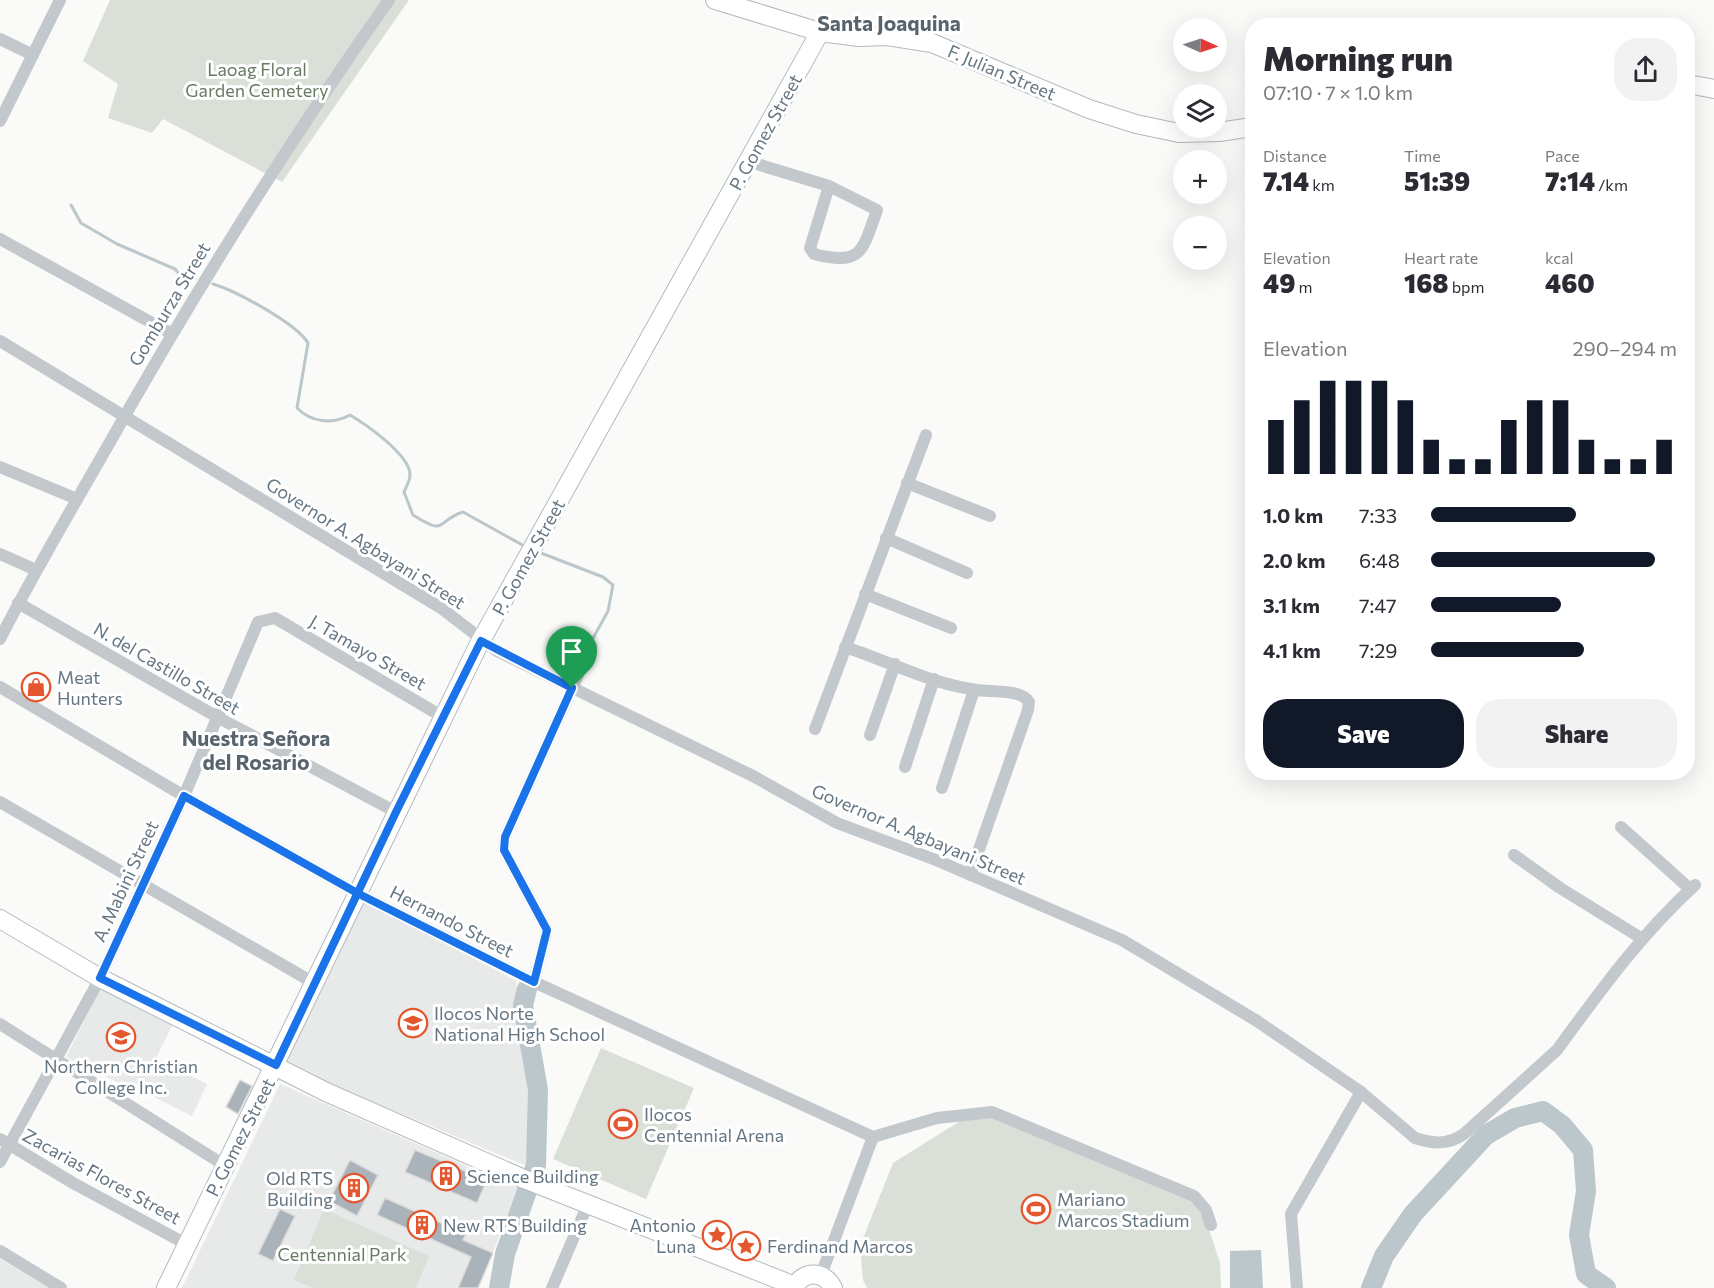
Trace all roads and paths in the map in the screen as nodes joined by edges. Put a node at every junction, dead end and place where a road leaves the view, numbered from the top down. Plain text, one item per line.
1 (60, 0) edge
2 (389, 0) edge
3 (715, 0) edge
4 (820, 32) junction
5 (0, 39) edge
6 (33, 55) junction
7 (1695, 85) edge
8 (1714, 89) edge
9 (2, 114) edge
10 (1245, 128) edge
11 (750, 162) junction
12 (829, 186) junction
13 (0, 239) edge
14 (172, 334) junction
15 (0, 341) edge
16 (124, 416) junction
17 (926, 435) dead end
18 (0, 467) edge
19 (907, 483) junction
20 (77, 499) junction
21 (990, 516) dead end
22 (886, 538) junction
23 (0, 554) edge
24 (36, 570) junction
25 (968, 573) dead end
26 (865, 594) junction
27 (18, 603) junction
28 (275, 618) joint
29 (951, 628) dead end
30 (0, 639) edge
31 (481, 641) junction
32 (591, 646) dead end
33 (845, 646) junction
34 (895, 664) junction
35 (934, 679) junction
36 (0, 687) edge
37 (572, 688) junction
38 (974, 690) junction
39 (443, 717) junction
40 (219, 718) junction
41 (815, 729) dead end
42 (870, 735) dead end
43 (905, 767) dead end
44 (942, 788) dead end
45 (184, 796) junction
46 (0, 802) edge
47 (396, 812) junction
48 (1621, 827) dead end
49 (1514, 855) dead end
50 (970, 875) junction
51 (143, 886) junction
52 (359, 894) junction
53 (0, 919) edge
54 (1641, 938) junction
55 (100, 978) junction
56 (534, 982) junction
57 (314, 983) junction
58 (0, 1024) edge
59 (56, 1058) junction
60 (276, 1065) junction
61 (1361, 1092) junction
62 (873, 1137) junction
63 (5, 1142) edge
64 (0, 1162) edge
65 (224, 1165) junction
66 (588, 1204) junction
67 (1211, 1225) dead end
68 (186, 1244) junction
69 (0, 1251) edge
70 (827, 1282) edge
71 (794, 1287) edge
72 (61, 1288) edge
73 (166, 1288) edge
74 (552, 1288) edge
75 (1297, 1288) edge

1 - 6 street
2 - 14 street, Gomburza Street
3 - 4 main road, F. Julian Street
4 - 10 main road, F. Julian Street
4 - 11 main road, P. Gomez Street
5 - 6 street
6 - 9 street
7 - 8 main road
11 - 12 street
11 - 31 main road, P. Gomez Street
12 - 12 street
13 - 14 street
14 - 16 street, Gomburza Street
15 - 16 street, Governor A. Agbayani Street
16 - 20 street, Gomburza Street
16 - 31 street, Governor A. Agbayani Street
17 - 19 street
18 - 20 street
19 - 21 street
19 - 22 street
20 - 24 street, Gomburza Street
22 - 25 street
22 - 26 street
23 - 24 street
24 - 27 street, Gomburza Street
26 - 29 street
26 - 33 street
27 - 30 street, Gomburza Street
27 - 40 street, N. del Castillo Street
28 - 39 street, J. Tamayo Street
28 - 40 street, A. Mabini Street
31 - 37 street, Governor A. Agbayani Street
31 - 39 main road, P. Gomez Street
32 - 37 street
33 - 34 street
33 - 41 street
34 - 35 street
34 - 42 street
35 - 38 street
35 - 43 street
36 - 45 street, Hernando Street
37 - 50 street, Governor A. Agbayani Street
37 - 56 street
38 - 44 street
38 - 50 street
39 - 47 main road, P. Gomez Street
40 - 45 street, A. Mabini Street
40 - 47 street, N. del Castillo Street
45 - 51 street, A. Mabini Street
45 - 52 street, Hernando Street
46 - 51 street
47 - 52 main road, P. Gomez Street
48 - 54 street, Governor A. Agbayani Street
49 - 54 street
50 - 61 street, Governor A. Agbayani Street
51 - 55 street, A. Mabini Street
51 - 57 street
52 - 56 street, Hernando Street
52 - 57 main road, P. Gomez Street
53 - 55 main road
54 - 61 street, Governor A. Agbayani Street
55 - 59 street, A. Mabini Street
55 - 60 main road
56 - 62 street, Hernando Street
57 - 60 main road, P. Gomez Street
58 - 59 street
59 - 63 street, A. Mabini Street
59 - 65 street
60 - 65 main road, P. Gomez Street
60 - 66 main road
61 - 75 street
62 - 67 street
62 - 70 street
63 - 64 street, A. Mabini Street
63 - 68 street, Zacarias Flores Street
65 - 68 main road, P. Gomez Street
66 - 71 main road
66 - 74 street
68 - 73 main road, P. Gomez Street
69 - 72 street
70 - 71 main road

